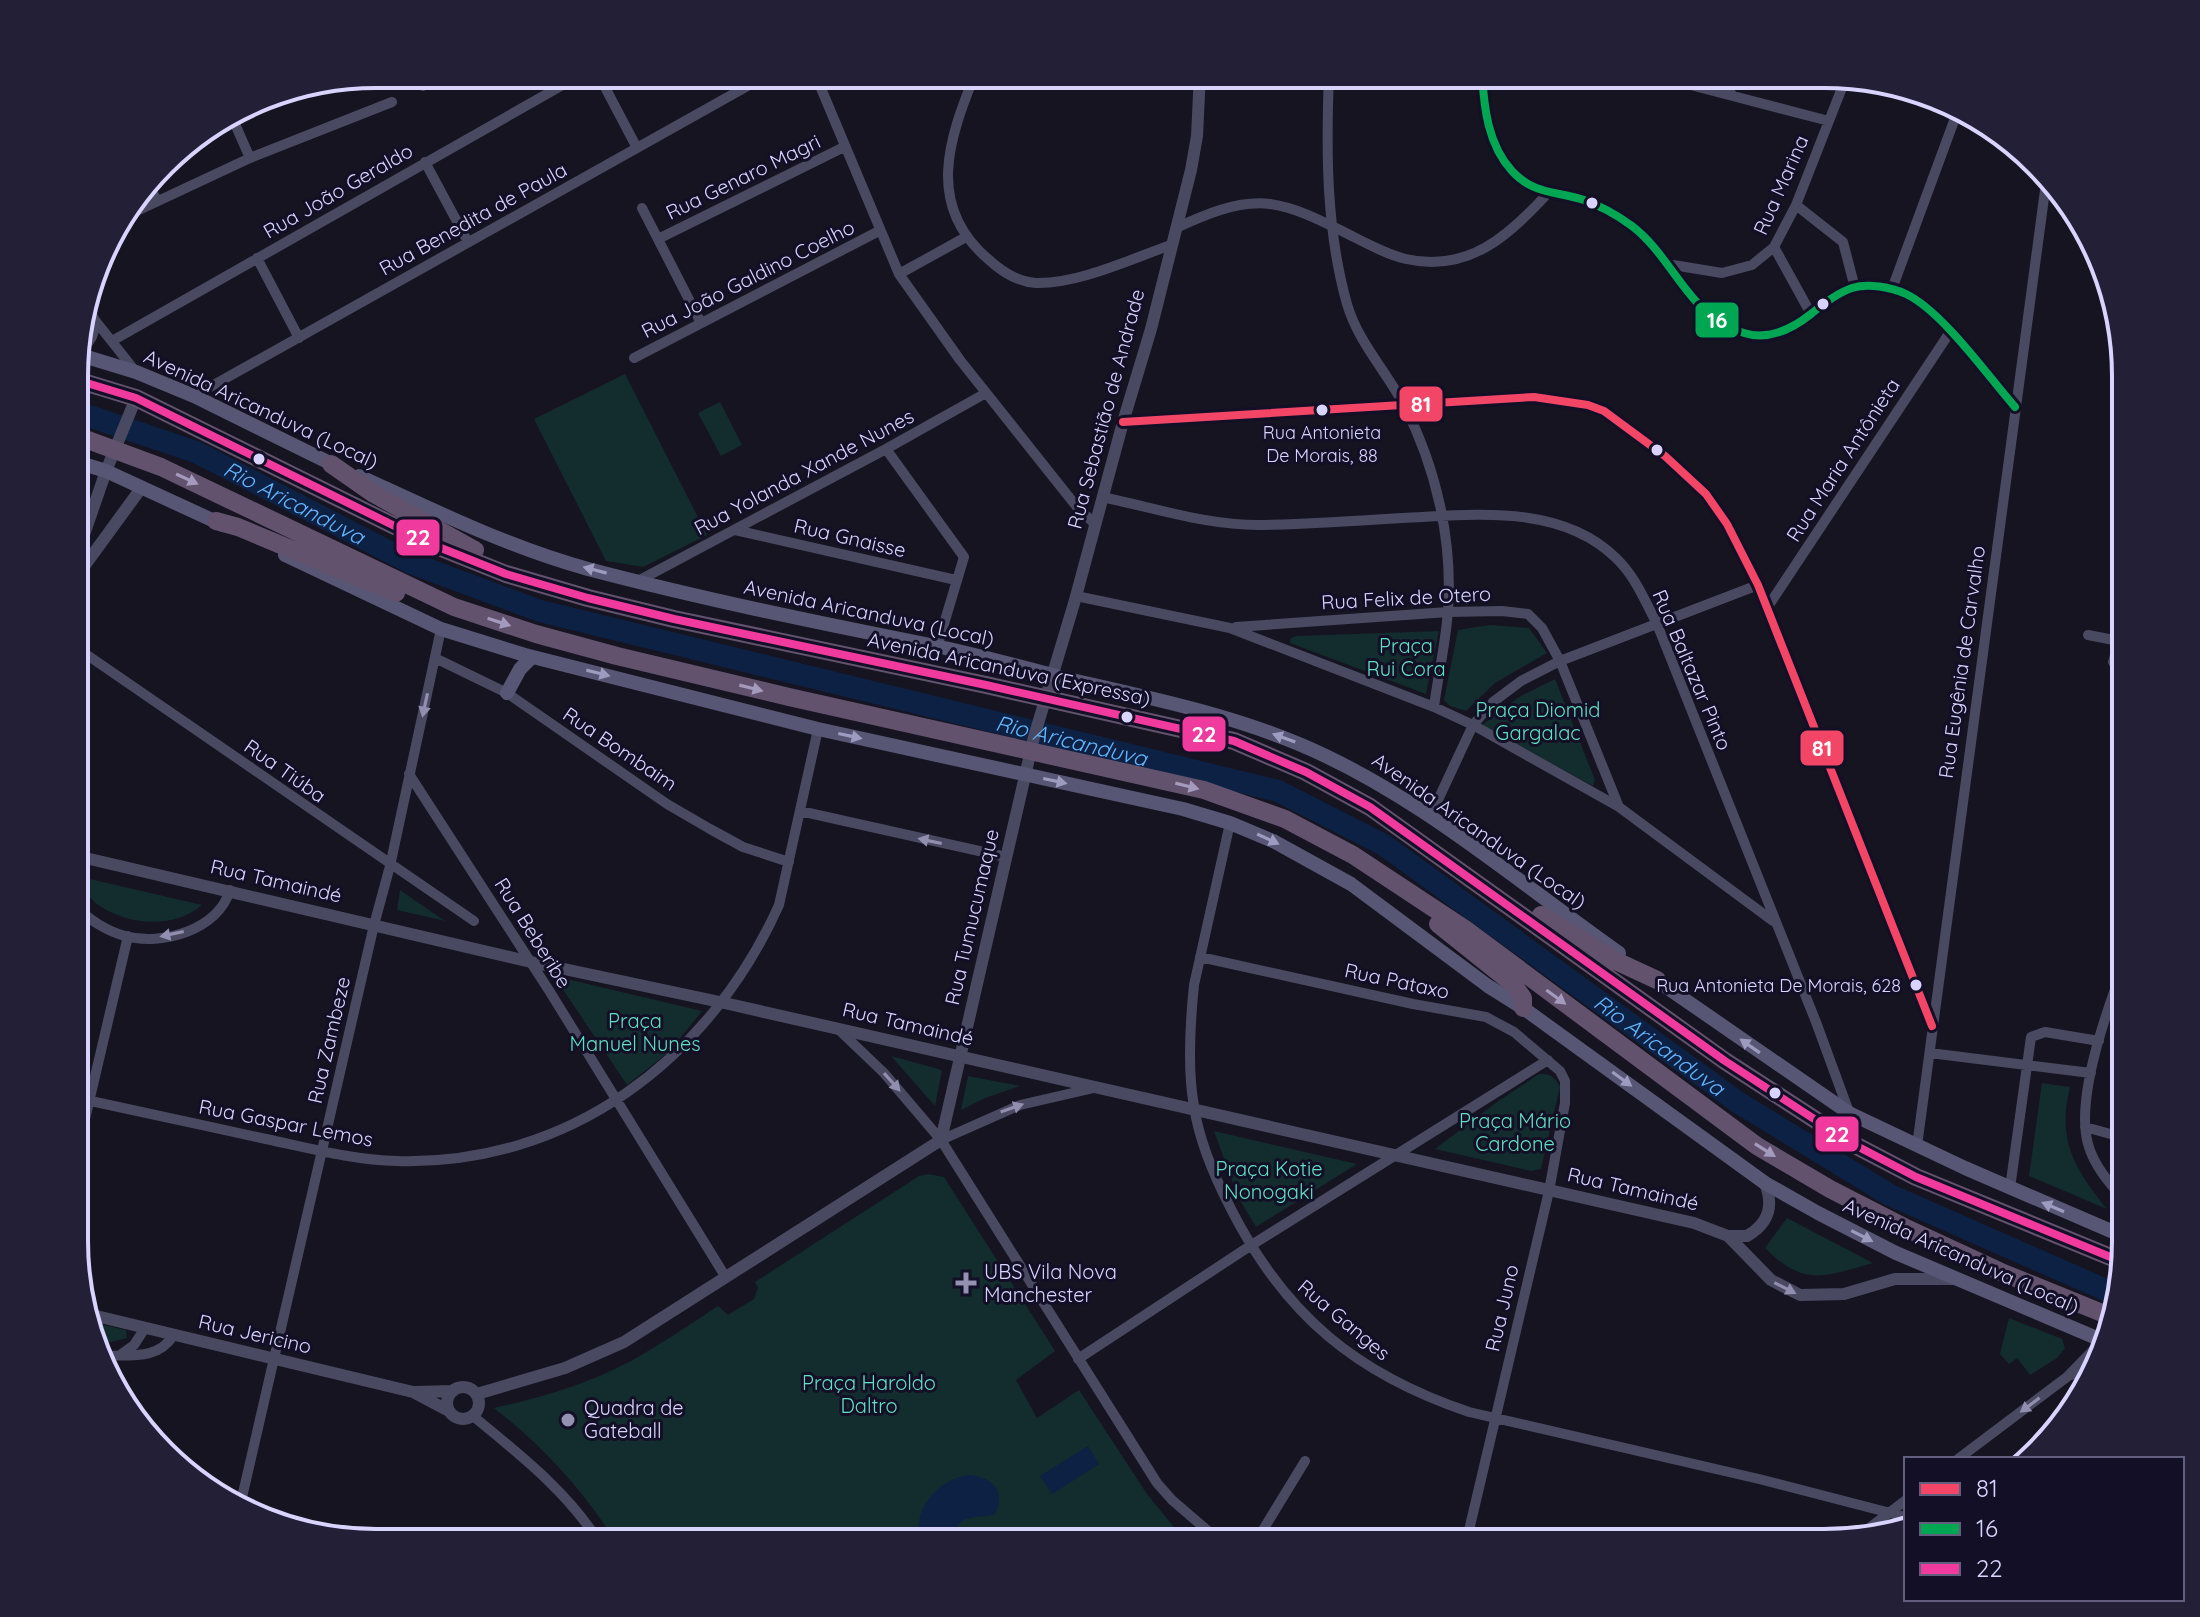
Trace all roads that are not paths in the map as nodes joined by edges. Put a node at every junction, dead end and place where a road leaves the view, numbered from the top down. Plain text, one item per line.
1 (557, 88) edge
2 (605, 88) edge
3 (744, 88) edge
4 (821, 88) edge
5 (970, 88) edge
6 (1199, 88) edge
7 (1329, 88) edge
8 (1483, 88) edge
9 (1705, 88) edge
10 (1727, 88) edge
11 (1842, 89) edge
12 (1735, 97) junction
13 (392, 102) dead end
14 (1954, 120) edge
15 (1829, 121) junction
16 (235, 125) edge
17 (844, 147) junction
18 (637, 148) junction
19 (250, 158) junction
20 (425, 162) junction
21 (2045, 192) edge
22 (1548, 193) junction
23 (154, 194) edge
24 (157, 201) junction
25 (1796, 205) junction
26 (143, 208) edge
27 (642, 208) dead end
28 (1333, 227) junction
29 (1176, 228) junction
30 (879, 231) junction
31 (966, 237) junction
32 (658, 239) junction
33 (468, 242) junction
34 (1171, 245) junction
35 (1774, 247) junction
36 (257, 258) junction
37 (1667, 264) junction
38 (899, 274) junction
39 (1855, 288) junction
40 (1892, 289) junction
41 (1811, 314) junction
42 (94, 319) edge
43 (94, 320) edge
44 (701, 323) junction
45 (1950, 332) junction
46 (299, 338) junction
47 (90, 340) edge
48 (112, 341) junction
49 (89, 356) edge
50 (634, 358) dead end
51 (136, 372) junction
52 (88, 384) edge
53 (986, 393) junction
54 (194, 396) junction
55 (135, 402) junction
56 (1403, 404) junction
57 (2015, 407) junction
58 (1123, 422) junction
59 (88, 439) edge
60 (117, 445) junction
61 (886, 449) junction
62 (331, 464) junction
63 (88, 465) edge
64 (106, 471) junction
65 (142, 487) junction
66 (1102, 497) junction
67 (1443, 516) junction
68 (88, 521) edge
69 (216, 521) junction
70 (1095, 524) junction
71 (735, 530) junction
72 (88, 561) edge
73 (956, 580) junction
74 (638, 581) junction
75 (1758, 585) junction
76 (1076, 596) junction
77 (588, 598) junction
78 (454, 607) junction
79 (1767, 608) junction
80 (1448, 612) junction
81 (1657, 624) junction
82 (1230, 628) junction
83 (441, 629) junction
84 (2088, 635) dead end
85 (2112, 640) edge
86 (937, 647) junction
87 (88, 656) edge
88 (532, 657) junction
89 (435, 658) junction
90 (1560, 661) junction
91 (1051, 675) junction
92 (507, 693) junction
93 (1043, 704) junction
94 (1434, 707) junction
95 (1473, 725) junction
96 (818, 729) junction
97 (1032, 743) junction
98 (409, 774) junction
99 (1025, 775) junction
100 (1619, 807) junction
101 (800, 811) junction
102 (1430, 817) junction
103 (1230, 823) junction
104 (1006, 857) junction
105 (88, 858) edge
106 (789, 862) junction
107 (390, 866) junction
108 (1371, 868) junction
109 (230, 890) junction
110 (1491, 891) junction
111 (88, 915) edge
112 (474, 921) dead end
113 (1775, 922) junction
114 (374, 925) junction
115 (128, 936) junction
116 (1200, 957) junction
117 (531, 962) junction
118 (1657, 980) junction
119 (720, 1002) junction
120 (2112, 1002) edge
121 (1523, 1008) junction
122 (1932, 1026) junction
123 (838, 1029) junction
124 (2099, 1041) junction
125 (1930, 1053) junction
126 (960, 1056) junction
127 (1548, 1060) junction
128 (2026, 1064) junction
129 (2091, 1073) junction
130 (88, 1078) edge
131 (1565, 1081) joint
132 (1098, 1087) junction
133 (88, 1100) edge
134 (615, 1100) junction
135 (1194, 1109) junction
136 (1849, 1113) junction
137 (2085, 1127) junction
138 (2112, 1134) edge
139 (941, 1140) junction
140 (1917, 1146) junction
141 (322, 1151) junction
142 (1395, 1157) junction
143 (1765, 1183) junction
144 (2112, 1184) edge
145 (2010, 1188) junction
146 (1549, 1191) junction
147 (2112, 1231) edge
148 (1728, 1236) junction
149 (1250, 1246) junction
150 (2111, 1257) edge
151 (725, 1276) junction
152 (1957, 1280) junction
153 (2102, 1313) edge
154 (98, 1317) edge
155 (145, 1328) junction
156 (2096, 1334) edge
157 (173, 1336) junction
158 (112, 1355) edge
159 (120, 1355) junction
160 (2087, 1357) edge
161 (1078, 1359) junction
162 (276, 1360) junction
163 (2080, 1372) edge
164 (2067, 1377) junction
165 (453, 1391) junction
166 (413, 1392) junction
167 (477, 1394) junction
168 (449, 1411) junction
169 (473, 1416) junction
170 (1495, 1418) junction
171 (1961, 1457) edge
172 (1305, 1461) dead end
173 (243, 1496) edge
174 (1904, 1502) edge
175 (1889, 1513) junction
176 (1904, 1517) edge
177 (1874, 1524) edge
178 (591, 1529) edge
179 (1203, 1529) edge
180 (1264, 1529) edge
181 (1469, 1529) edge

1 - 20 street, Rua João Geraldo
2 - 18 street
3 - 18 street, Rua Benedita de Paula
4 - 17 street
5 - 31 street
6 - 29 street, Rua Sebastião de Andrade
7 - 28 street
8 - 22 street
9 - 12 street
10 - 12 street
11 - 15 street, Rua Marina
12 - 15 street
13 - 19 street
14 - 40 street
15 - 25 street, Rua Marina
16 - 19 street
17 - 30 street
17 - 32 street, Rua Genaro Magri
18 - 33 street, Rua Benedita de Paula
19 - 24 street
20 - 33 street
20 - 36 street, Rua João Geraldo
21 - 57 street, Rua Eugênia de Carvalho
22 - 28 street
22 - 37 street
23 - 24 street
24 - 26 street
25 - 35 street, Rua Marina
25 - 39 street
27 - 32 street
28 - 29 street
28 - 56 street
29 - 34 street, Rua Sebastião de Andrade
30 - 38 street
30 - 44 street, Rua João Galdino Coelho
31 - 34 street
31 - 38 street
32 - 44 street
33 - 46 street, Rua Benedita de Paula
34 - 58 street, Rua Sebastião de Andrade
35 - 37 street, Rua Marina
35 - 41 street
36 - 46 street
36 - 48 street, Rua João Geraldo
37 - 41 street
38 - 53 street
39 - 40 street
39 - 41 street
40 - 45 street
42 - 48 street
43 - 47 street
44 - 50 street, Rua João Galdino Coelho
45 - 57 street
45 - 79 street, Rua Maria Antônieta
46 - 54 street, Rua Benedita de Paula
48 - 51 street
49 - 51 main road, Avenida Aricanduva (Local)
51 - 54 main road, Avenida Aricanduva (Local)
52 - 55 highway, Avenida Aricanduva (Expressa)
53 - 61 street, Rua Yolanda Xande Nunes
53 - 70 street
54 - 62 main road, Avenida Aricanduva (Local)
55 - 60 street
55 - 77 highway, Avenida Aricanduva (Expressa)
56 - 58 street
56 - 67 street
56 - 75 street
57 - 122 street, Rua Eugênia de Carvalho
58 - 66 street, Rua Sebastião de Andrade
59 - 60 highway
60 - 64 street
60 -> 78 highway
61 - 71 street, Rua Yolanda Xande Nunes
61 - 73 street
74 -> 62 main road, Avenida Aricanduva (Local)
62 - 77 highway
63 - 64 main road, Avenida Aricanduva (Local)
64 - 65 main road, Avenida Aricanduva (Local)
64 - 68 street
65 - 69 main road, Avenida Aricanduva (Local)
65 - 72 street
66 - 67 street, Rua Baltazar Pinto
66 - 70 street, Rua Sebastião de Andrade
67 - 80 street
67 - 81 street, Rua Baltazar Pinto
69 - 78 highway
69 - 83 main road, Avenida Aricanduva (Local)
70 - 76 street, Rua Sebastião de Andrade
71 - 73 street, Rua Gnaisse
71 - 74 street, Rua Yolanda Xande Nunes
73 - 86 street
74 - 86 main road, Avenida Aricanduva (Local)
75 - 79 street
75 - 81 street
76 - 82 street
76 - 91 street, Rua Sebastião de Andrade
77 - 93 highway, Avenida Aricanduva (Expressa)
78 -> 97 highway
79 - 122 street
80 - 82 street, Rua Felix de Otero
80 - 90 street, Rua Felix de Otero
80 - 94 street
81 - 90 street
81 - 113 street, Rua Baltazar Pinto
82 - 94 street
83 - 88 main road, Avenida Aricanduva (Local)
83 - 89 street, Rua Zambeze
84 - 85 street
86 - 91 main road, Avenida Aricanduva (Local)
87 - 107 street, Rua Tiúba
88 - 92 main road
88 -> 96 main road, Avenida Aricanduva (Local)
89 - 92 street, Rua Bombaim
89 -> 98 street, Rua Zambeze
90 - 95 street
90 - 100 street
91 - 93 street, Rua Sebastião de Andrade
102 -> 91 main road, Avenida Aricanduva (Local)
92 - 106 street, Rua Bombaim
93 - 97 street, Rua Sebastião de Andrade
93 - 110 highway, Avenida Aricanduva (Expressa)
94 - 95 street
95 - 100 street
95 - 102 street
96 -> 99 main road, Avenida Aricanduva (Local)
96 - 101 street, Rua Gaspar Lemos
97 - 99 street, Rua Tumucumaque
97 -> 108 highway
98 - 107 street, Rua Zambeze
98 - 117 street, Rua Beberibe
99 -> 103 main road, Avenida Aricanduva (Local)
99 - 104 street, Rua Tumucumaque
100 - 113 street
104 -> 101 street
101 - 106 street, Rua Gaspar Lemos
102 - 118 main road, Avenida Aricanduva (Local)
103 - 116 street, Rua Ganges
103 -> 121 main road, Avenida Aricanduva (Local)
104 - 126 street, Rua Tumucumaque
105 - 109 street, Rua Tamaindé
106 - 119 street, Rua Gaspar Lemos
107 - 112 street, Rua Tiúba
107 - 114 street, Rua Zambeze
108 - 121 highway
108 -> 153 highway
109 - 114 street, Rua Tamaindé
109 -> 115 street
110 - 118 highway
110 - 150 highway, Avenida Aricanduva (Expressa)
111 - 115 street
113 - 136 street, Rua Baltazar Pinto
114 - 117 street, Rua Tamaindé
114 - 141 street, Rua Zambeze
115 - 130 street
116 - 127 street, Rua Pataxo
116 - 135 street, Rua Ganges
117 - 119 street, Rua Tamaindé
117 - 134 street, Rua Beberibe
136 -> 118 main road, Avenida Aricanduva (Local)
119 - 123 street, Rua Tamaindé
119 - 134 street, Rua Gaspar Lemos
120 - 124 street
121 -> 143 main road, Avenida Aricanduva (Local)
122 - 125 street, Rua Eugênia de Carvalho
123 - 126 street, Rua Tamaindé
123 -> 139 street
124 - 128 street
124 - 129 street
125 - 128 street
125 - 140 street, Rua Eugênia de Carvalho
126 - 132 street, Rua Tamaindé
126 - 139 street, Rua Tumucumaque
127 - 131 street, Rua Pataxo
127 - 142 street
128 - 129 street
128 - 145 street
129 - 137 street
131 - 146 street, Rua Juno
132 - 135 street, Rua Tamaindé
139 -> 132 street
133 - 141 street, Rua Gaspar Lemos
134 - 141 street, Rua Gaspar Lemos
134 - 151 street, Rua Beberibe
135 - 142 street, Rua Tamaindé
135 - 149 street, Rua Ganges
136 - 140 main road, Avenida Aricanduva (Local)
137 - 138 street
137 - 144 street
139 - 151 street
139 - 161 street
140 - 145 main road, Avenida Aricanduva (Local)
141 - 162 street, Rua Zambeze
142 - 146 street, Rua Tamaindé
142 - 149 street
143 - 148 street
143 -> 152 main road, Avenida Aricanduva (Local)
147 -> 145 main road, Avenida Aricanduva (Local)
146 - 148 street, Rua Tamaindé
146 - 170 street, Rua Juno
148 -> 152 street
149 - 161 street
149 - 170 street, Rua Ganges
151 - 167 street
152 - 156 main road, Avenida Aricanduva (Local)
154 - 155 street, Rua Jericino
155 - 157 street, Rua Jericino
155 - 159 street
157 - 159 street
157 - 162 street, Rua Jericino
158 - 159 street
160 - 164 street
161 - 179 street
162 - 166 street, Rua Jericino
162 - 173 street, Rua Zambeze
163 - 164 street
164 -> 171 street
165 - 166 street, Rua Jericino
165 - 167 street
165 - 168 street
166 - 168 street, Rua Jericino
167 - 169 street
168 - 169 street
169 - 178 street
170 - 175 street, Rua Ganges
170 - 181 street, Rua Juno
172 - 180 street
174 - 175 street
175 - 176 street, Rua Ganges
175 - 177 street

